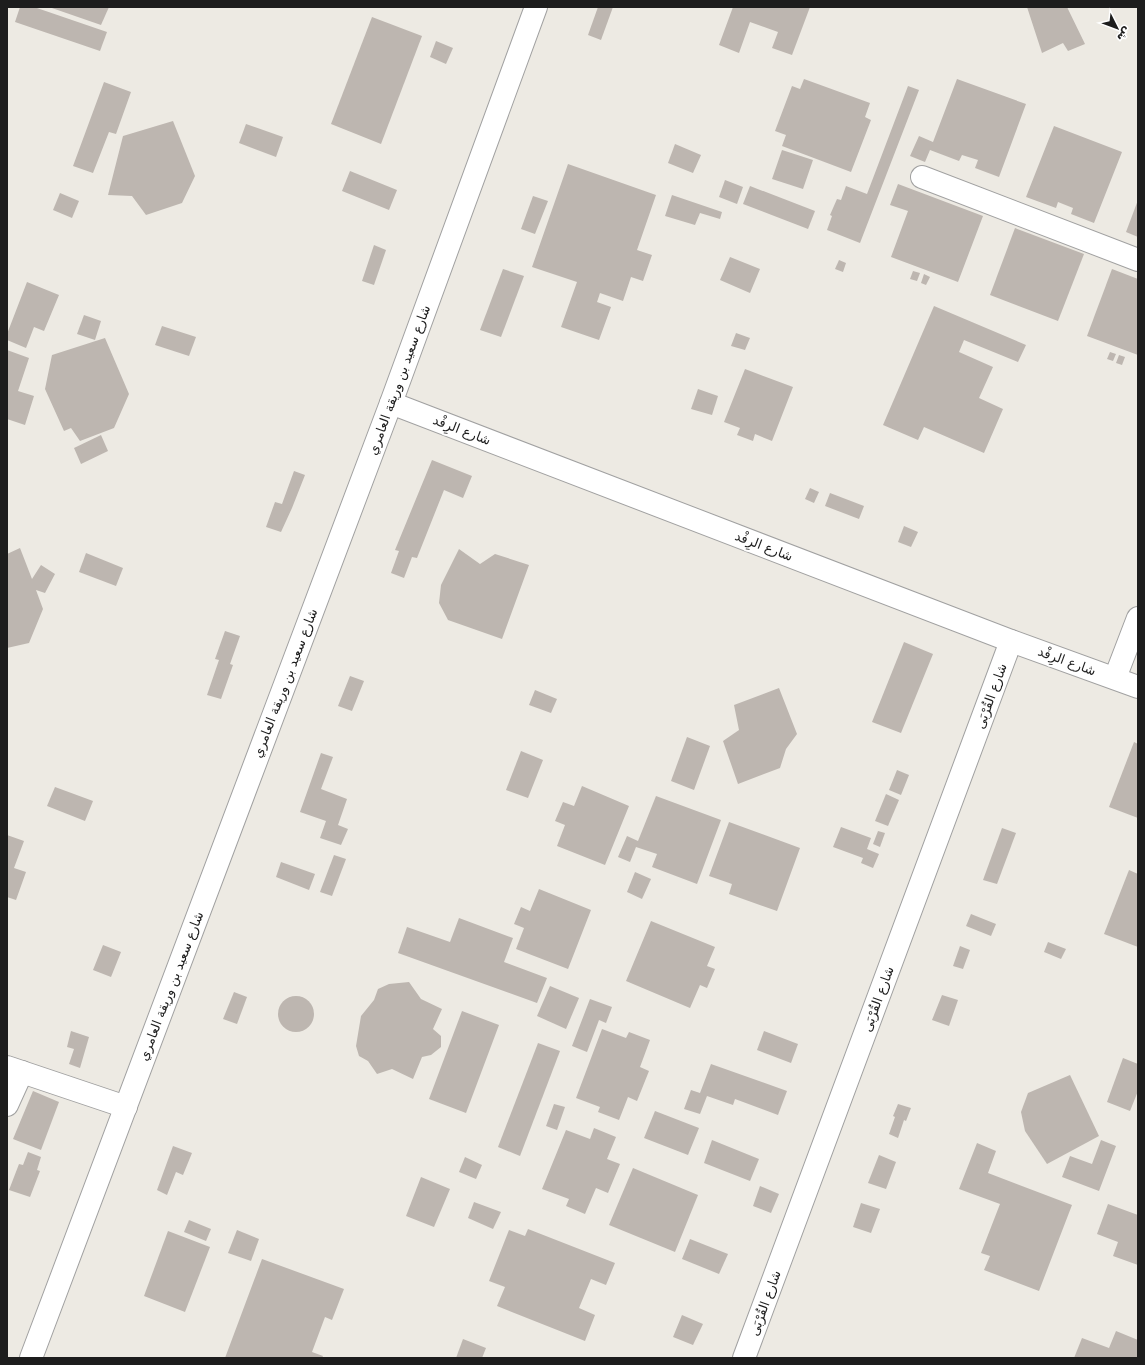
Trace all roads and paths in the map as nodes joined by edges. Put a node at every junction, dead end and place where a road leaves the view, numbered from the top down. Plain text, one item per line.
1 (536, 7) edge
2 (922, 177) dead end
3 (1138, 260) edge
4 (391, 403) junction
5 (1138, 618) edge
6 (1012, 641) junction
7 (1115, 678) junction
8 (1138, 687) edge
9 (14, 1070) edge
10 (7, 1105) edge
11 (126, 1107) junction
12 (31, 1358) edge
13 (744, 1358) edge

1 - 4 street, شارع سعيد بن وريقة العامري
2 - 3 street
4 - 6 street, شارع الرِفْد
4 - 11 street, شارع سعيد بن وريقة العامري
5 - 7 street
6 - 7 street, شارع الرِفْد
6 - 13 street, شارع القُرْبَى
7 - 8 street, شارع الرِفْد
9 - 10 street
9 - 11 street
11 - 12 street, شارع سعيد بن وريقة العامري

